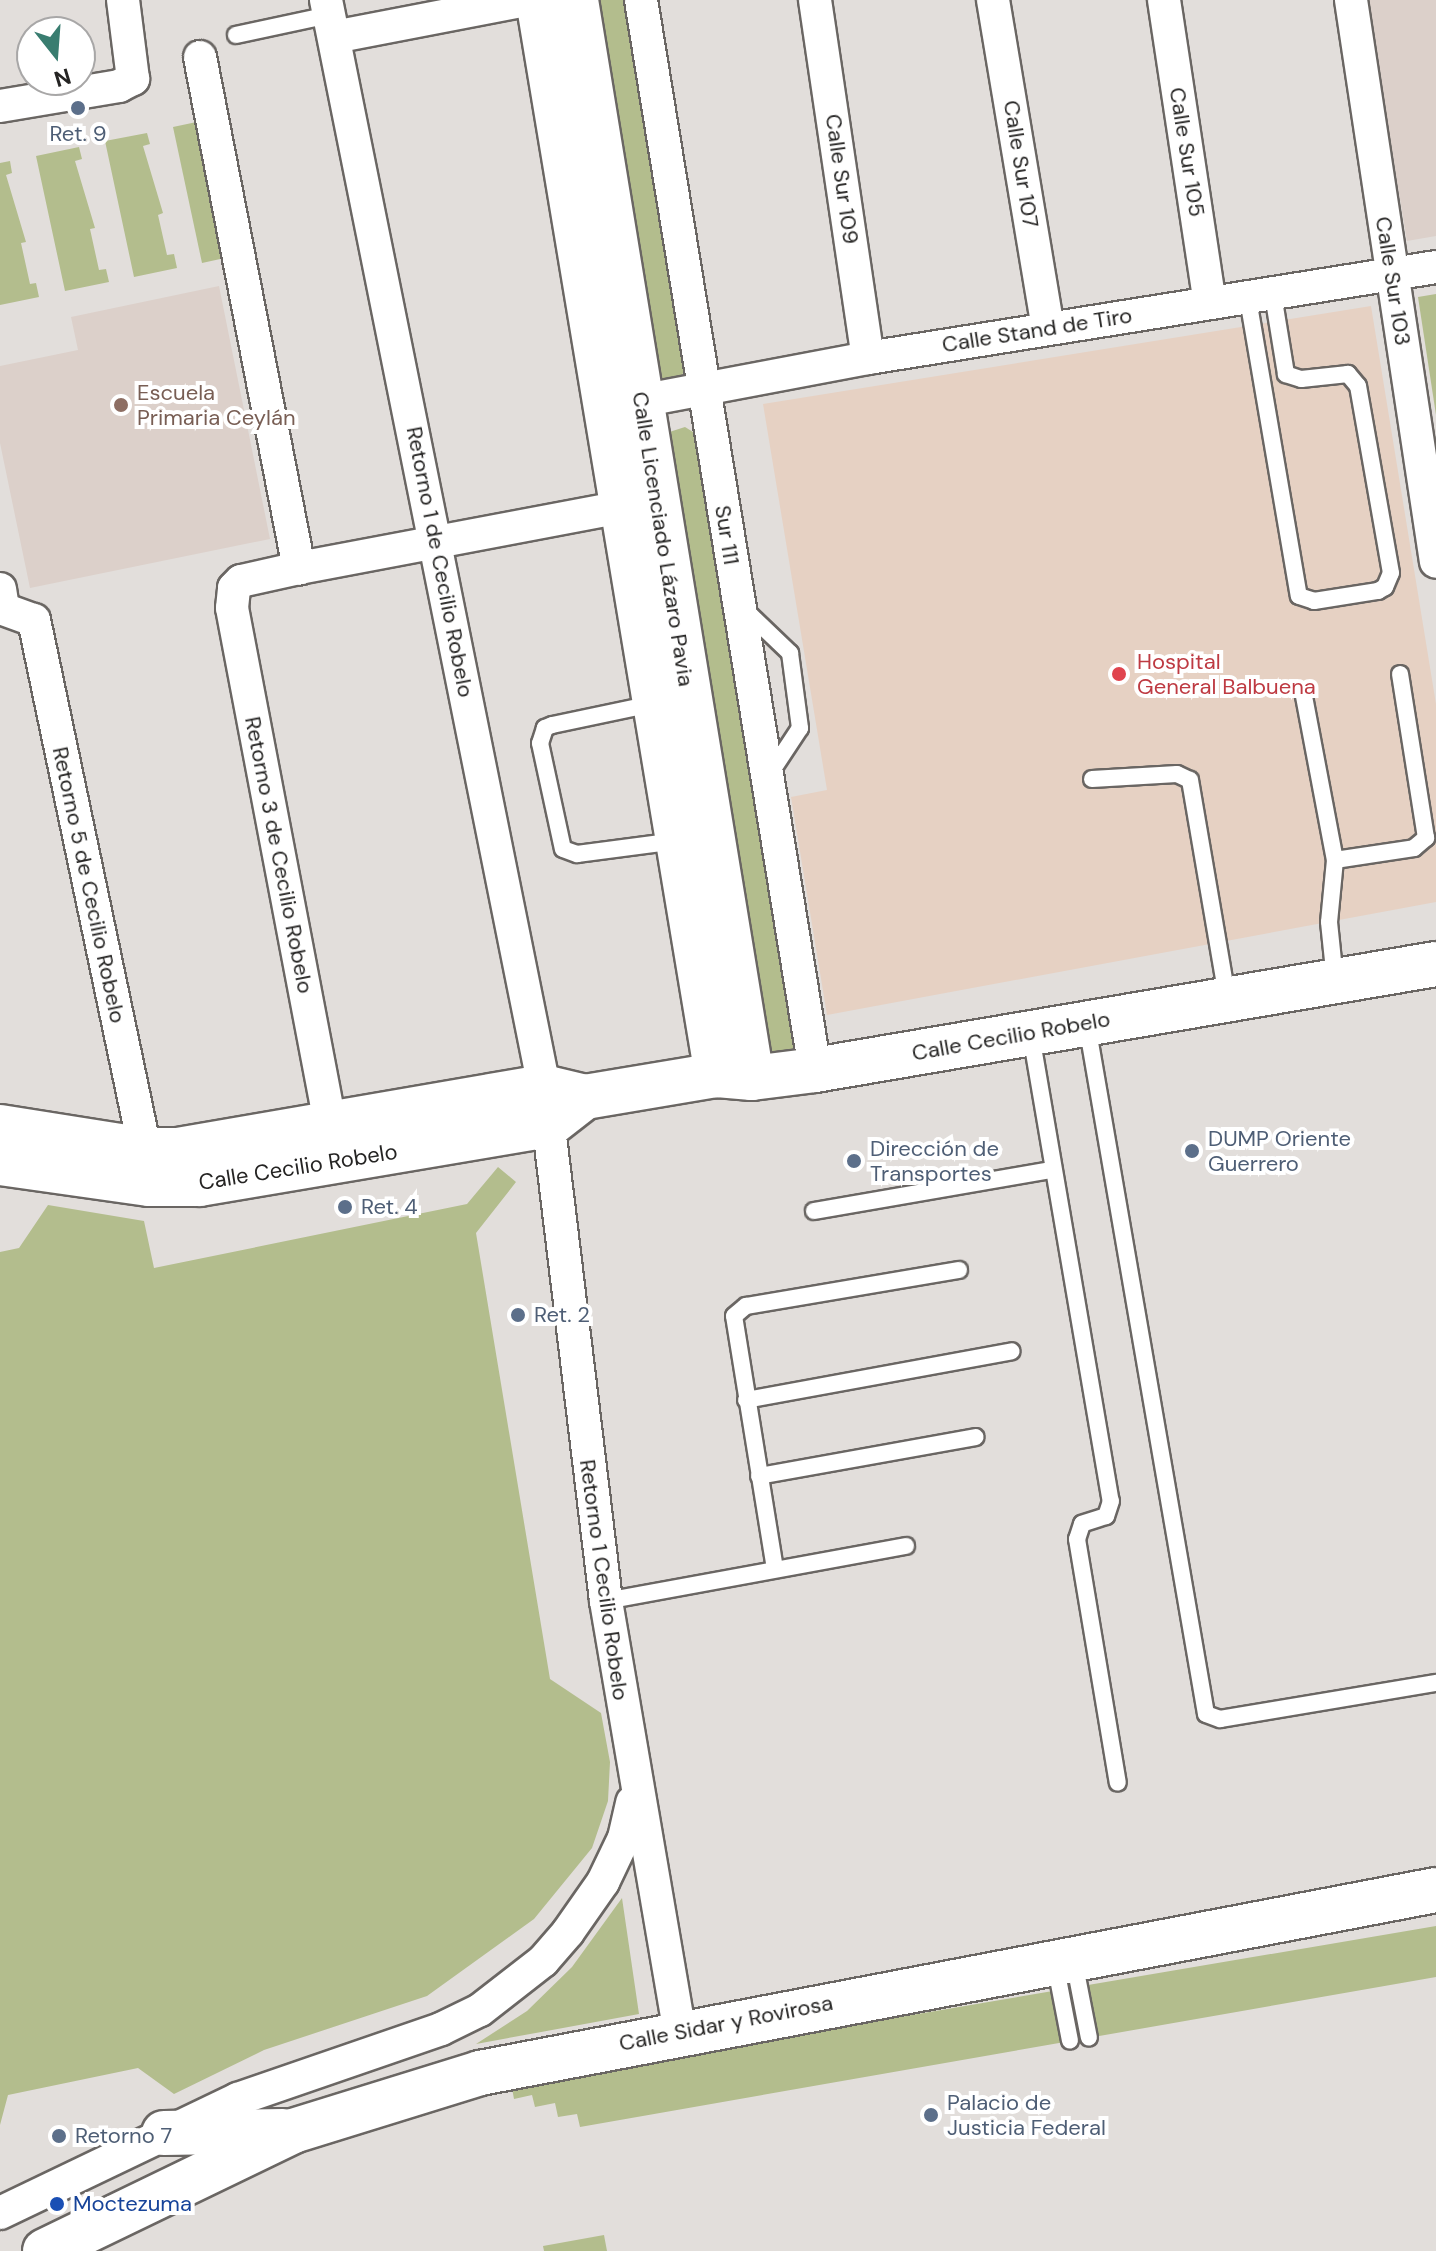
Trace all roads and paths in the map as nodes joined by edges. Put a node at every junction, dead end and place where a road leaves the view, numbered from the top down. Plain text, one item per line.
1 (123, 0) edge
2 (527, 0) edge
3 (538, 0) edge
4 (576, 0) edge
5 (641, 0) edge
6 (815, 0) edge
7 (993, 0) edge
8 (1164, 0) edge
9 (1351, 0) edge
10 (330, 17) edge
11 (236, 35) dead end
12 (200, 57) dead end
13 (0, 106) edge
14 (1436, 267) edge
15 (1392, 276) junction
16 (1260, 297) junction
17 (1210, 303) junction
18 (1048, 328) junction
19 (868, 358) junction
20 (703, 387) junction
21 (640, 401) junction
22 (639, 504) junction
23 (436, 541) junction
24 (1436, 562) edge
25 (299, 568) junction
26 (0, 589) edge
27 (738, 604) junction
28 (34, 620) junction
29 (0, 626) edge
30 (1400, 674) dead end
31 (1303, 691) dead end
32 (657, 703) junction
33 (766, 779) junction
34 (1092, 779) dead end
35 (680, 841) junction
36 (1335, 860) junction
37 (1436, 964) edge
38 (1335, 982) junction
39 (1228, 998) junction
40 (1087, 1023) junction
41 (1031, 1034) junction
42 (815, 1070) junction
43 (734, 1076) junction
44 (559, 1103) junction
45 (330, 1123) junction
46 (0, 1127) edge
47 (145, 1150) junction
48 (237, 1160) junction
49 (0, 1163) edge
50 (1052, 1170) junction
51 (814, 1211) dead end
52 (959, 1270) dead end
53 (1012, 1351) dead end
54 (746, 1400) junction
55 (976, 1437) dead end
56 (759, 1476) junction
57 (906, 1546) dead end
58 (775, 1569) junction
59 (606, 1601) junction
60 (1436, 1683) edge
61 (634, 1783) junction
62 (1118, 1783) dead end
63 (1436, 1890) edge
64 (1064, 1960) junction
65 (680, 2032) junction
66 (1089, 2038) dead end
67 (1070, 2041) dead end
68 (293, 2131) junction
69 (164, 2133) junction
70 (0, 2213) edge
71 (45, 2251) edge

1 - 13 street
2 - 10 street
3 - 22 street, Calle Licenciado Lázaro Pavia
4 - 21 street, Calle Licenciado Lázaro Pavia
5 - 20 street, Sur 111
6 - 19 street, Calle Sur 109
7 - 18 street, Calle Sur 107
8 - 17 street, Calle Sur 105
9 - 15 street, Calle Sur 103
10 - 11 lane
10 - 23 street, Retorno 1 de Cecilio Robelo
12 - 25 street
14 - 15 street, Calle Stand de Tiro
15 - 16 street, Calle Stand de Tiro
15 - 24 street, Calle Sur 103
16 - 16 lane
16 - 17 street, Calle Stand de Tiro
17 - 18 street, Calle Stand de Tiro
18 - 19 street, Calle Stand de Tiro
19 - 20 street, Calle Stand de Tiro
20 - 21 street, Calle Stand de Tiro
20 - 27 street, Sur 111
21 - 22 street, Calle Licenciado Lázaro Pavia
22 - 23 street
22 - 32 street, Calle Licenciado Lázaro Pavia
22 - 43 street, Calle Licenciado Lázaro Pavia
23 - 25 street
23 - 44 street, Retorno 1 de Cecilio Robelo
25 - 45 street, Retorno 3 de Cecilio Robelo
26 - 28 street
27 - 33 street, Sur 111
27 - 33 lane
28 - 29 street
28 - 47 street, Retorno 5 de Cecilio Robelo
30 - 36 lane
31 - 36 lane
32 - 35 street, Calle Licenciado Lázaro Pavia
32 - 35 lane
33 - 42 street, Sur 111
34 - 39 lane
35 - 43 street, Calle Licenciado Lázaro Pavia
36 - 38 lane
37 - 38 street, Calle Cecilio Robelo
38 - 39 street, Calle Cecilio Robelo
39 - 40 street, Calle Cecilio Robelo
40 - 41 street, Calle Cecilio Robelo
40 - 60 lane
41 - 42 street, Calle Cecilio Robelo
41 - 50 lane
42 - 43 street, Calle Cecilio Robelo
43 - 44 street, Calle Cecilio Robelo
44 - 45 street, Calle Cecilio Robelo
44 - 48 street, Calle Cecilio Robelo
44 - 59 street, Retorno 1 Cecilio Robelo
45 - 48 street, Calle Cecilio Robelo
46 - 47 street, Calle Cecilio Robelo
47 - 48 street, Calle Cecilio Robelo
48 - 49 street, Calle Cecilio Robelo
50 - 51 lane
50 - 62 lane
52 - 54 lane
53 - 54 lane
54 - 56 lane
55 - 56 lane
56 - 58 lane
57 - 58 lane
58 - 59 lane
59 - 61 street, Retorno 1 Cecilio Robelo
61 - 65 street, Retorno 1 Cecilio Robelo
61 - 69 street
63 - 64 street, Calle Sidar y Rovirosa
64 - 65 street, Calle Sidar y Rovirosa
64 - 66 lane
64 - 67 lane
65 - 68 street, Calle Sidar y Rovirosa
68 - 69 street
68 - 71 street, Calle Sidar y Rovirosa
69 - 70 street

